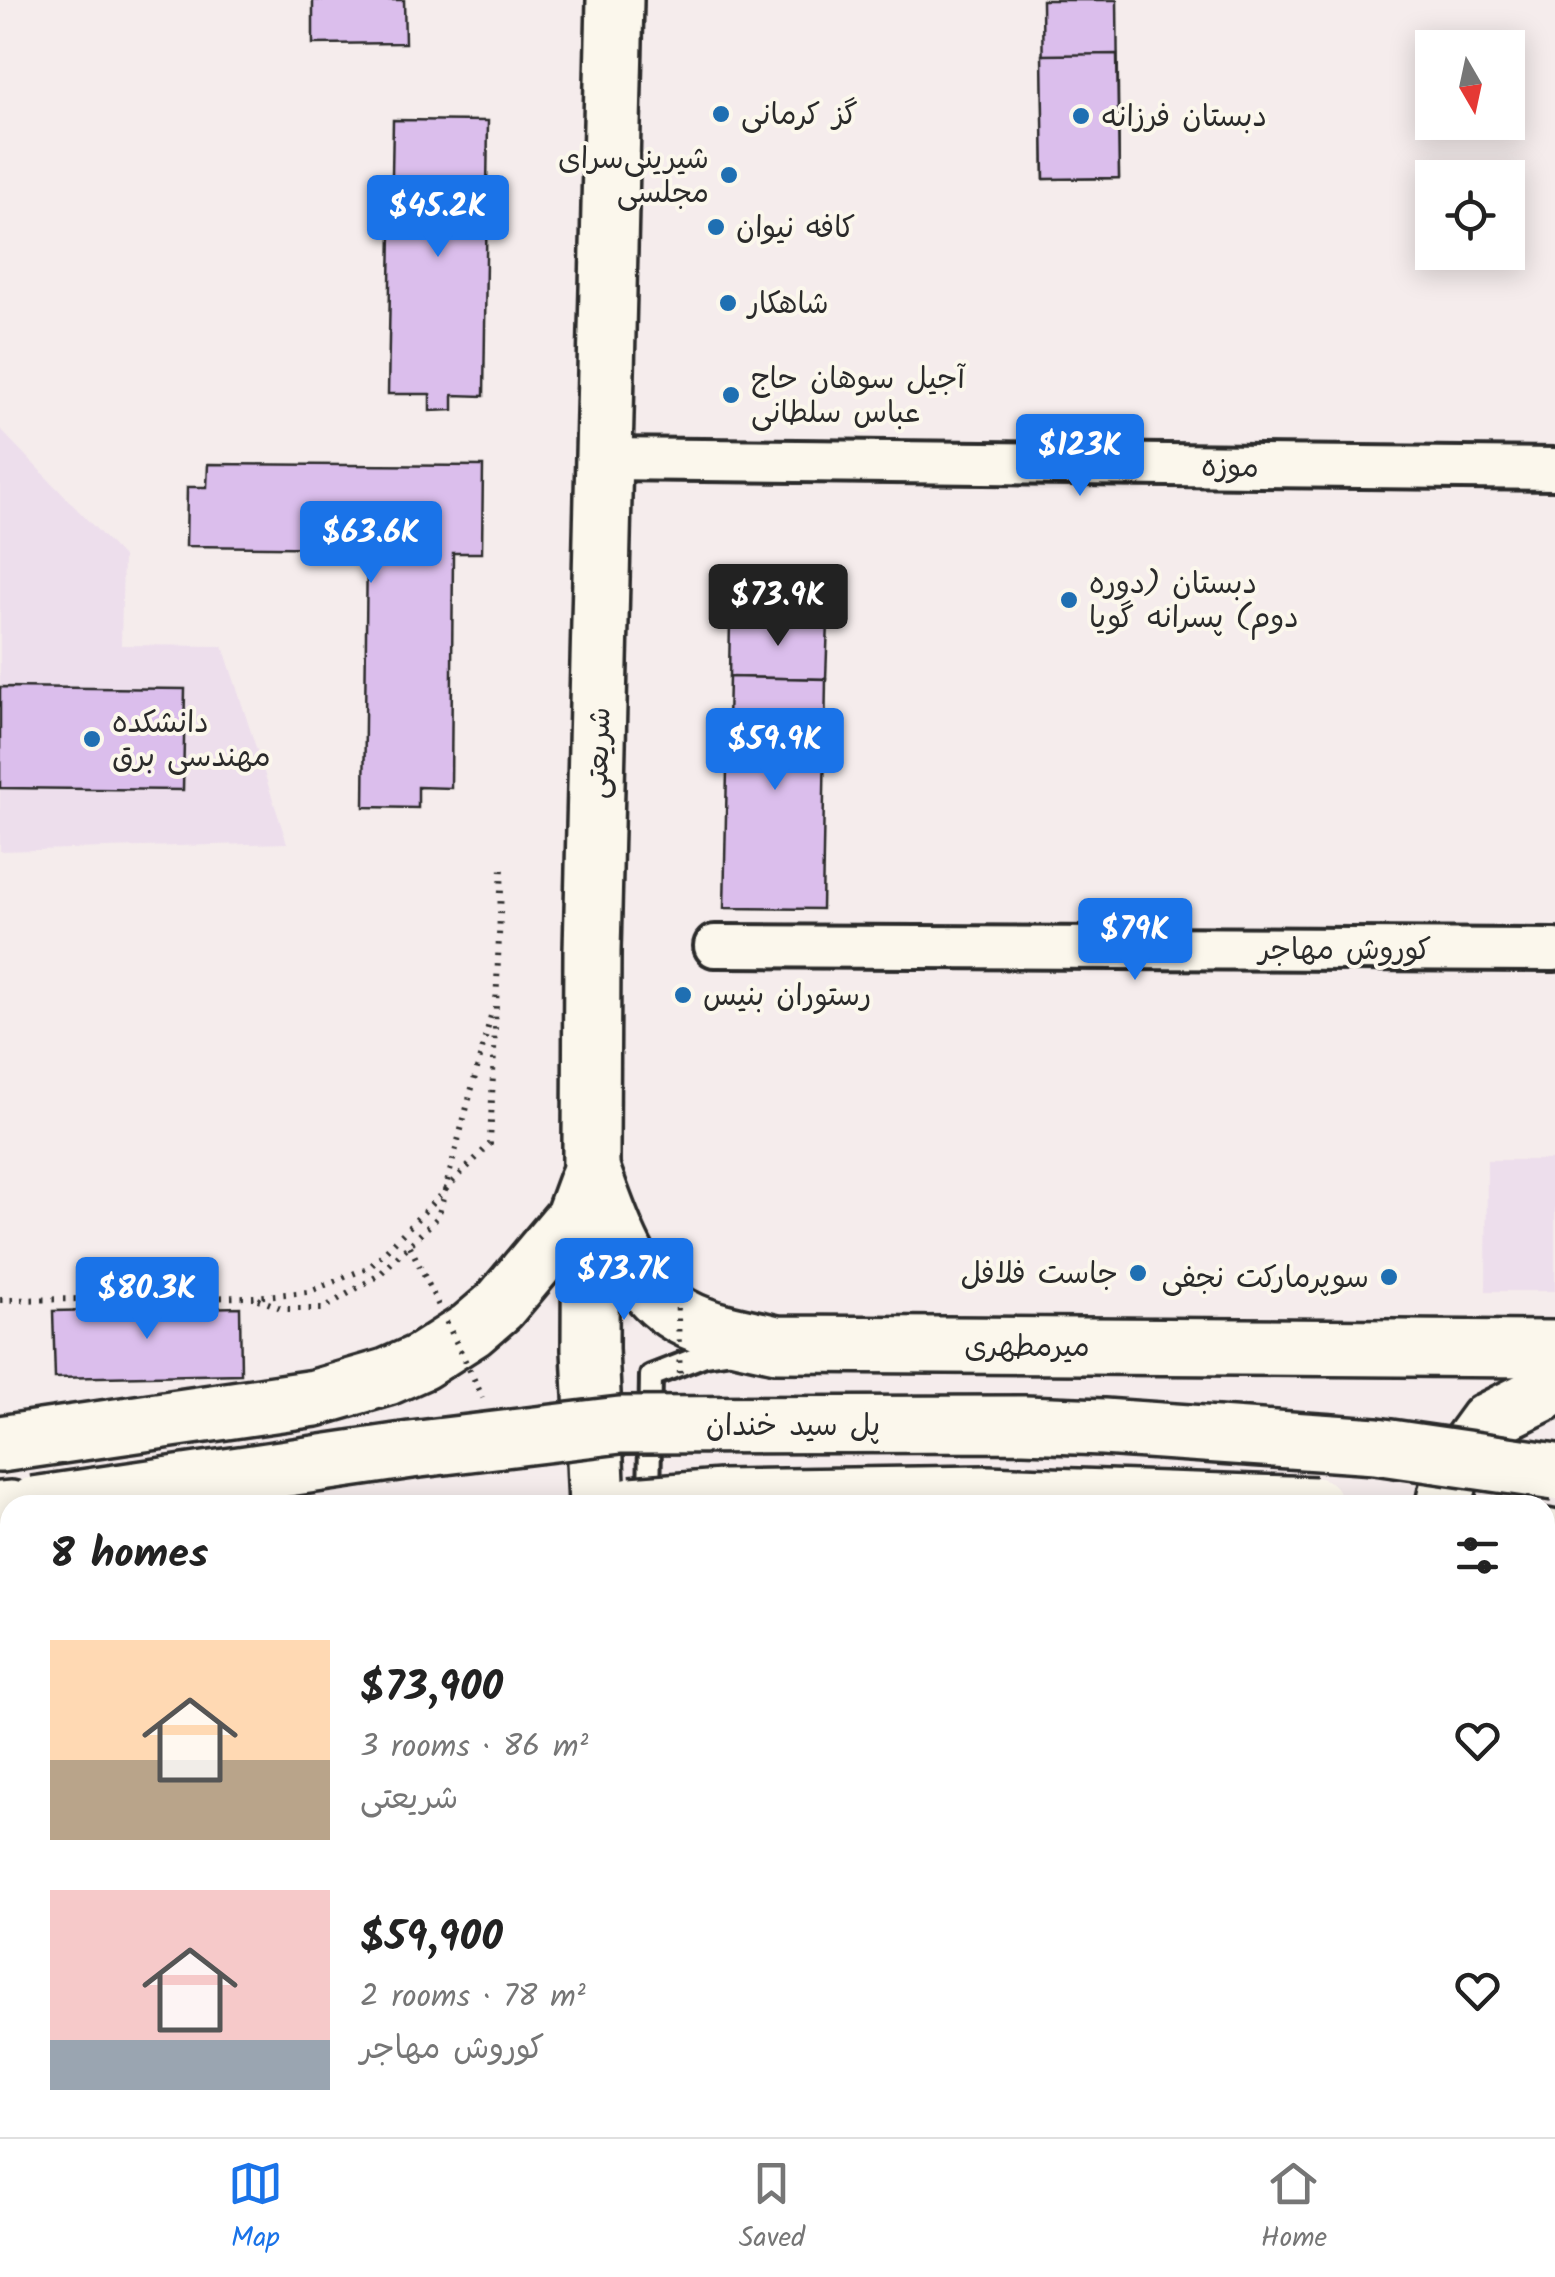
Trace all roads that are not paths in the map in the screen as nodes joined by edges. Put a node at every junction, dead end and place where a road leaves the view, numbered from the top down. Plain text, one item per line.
1 (614, 0) edge
2 (606, 459) junction
3 (1555, 469) edge
4 (715, 946) dead end
5 (1555, 950) edge
6 (591, 1167) junction
7 (777, 1344) junction
8 (1555, 1349) edge
9 (1555, 1386) edge
10 (98, 1432) junction
11 (0, 1444) edge
12 (1555, 1472) edge
13 (102, 1495) edge
14 (146, 1495) edge
15 (597, 1495) edge
16 (648, 1495) edge
17 (920, 1495) edge
18 (1016, 1495) edge
19 (1446, 1495) edge

1 - 2 main road, شریعتی
2 - 3 street, موزه
2 - 6 main road, شریعتی
4 - 5 street, کوروش مهاجر
6 - 7 main road, میرمطهری
6 - 10 main road
6 - 15 main road, شریعتی
7 - 8 main road, میرمطهری
7 - 16 lane
9 - 19 main road
10 - 11 main road
10 - 14 main road
12 - 13 main road, پل سید خندان, bridge
17 - 18 main road, bridge

